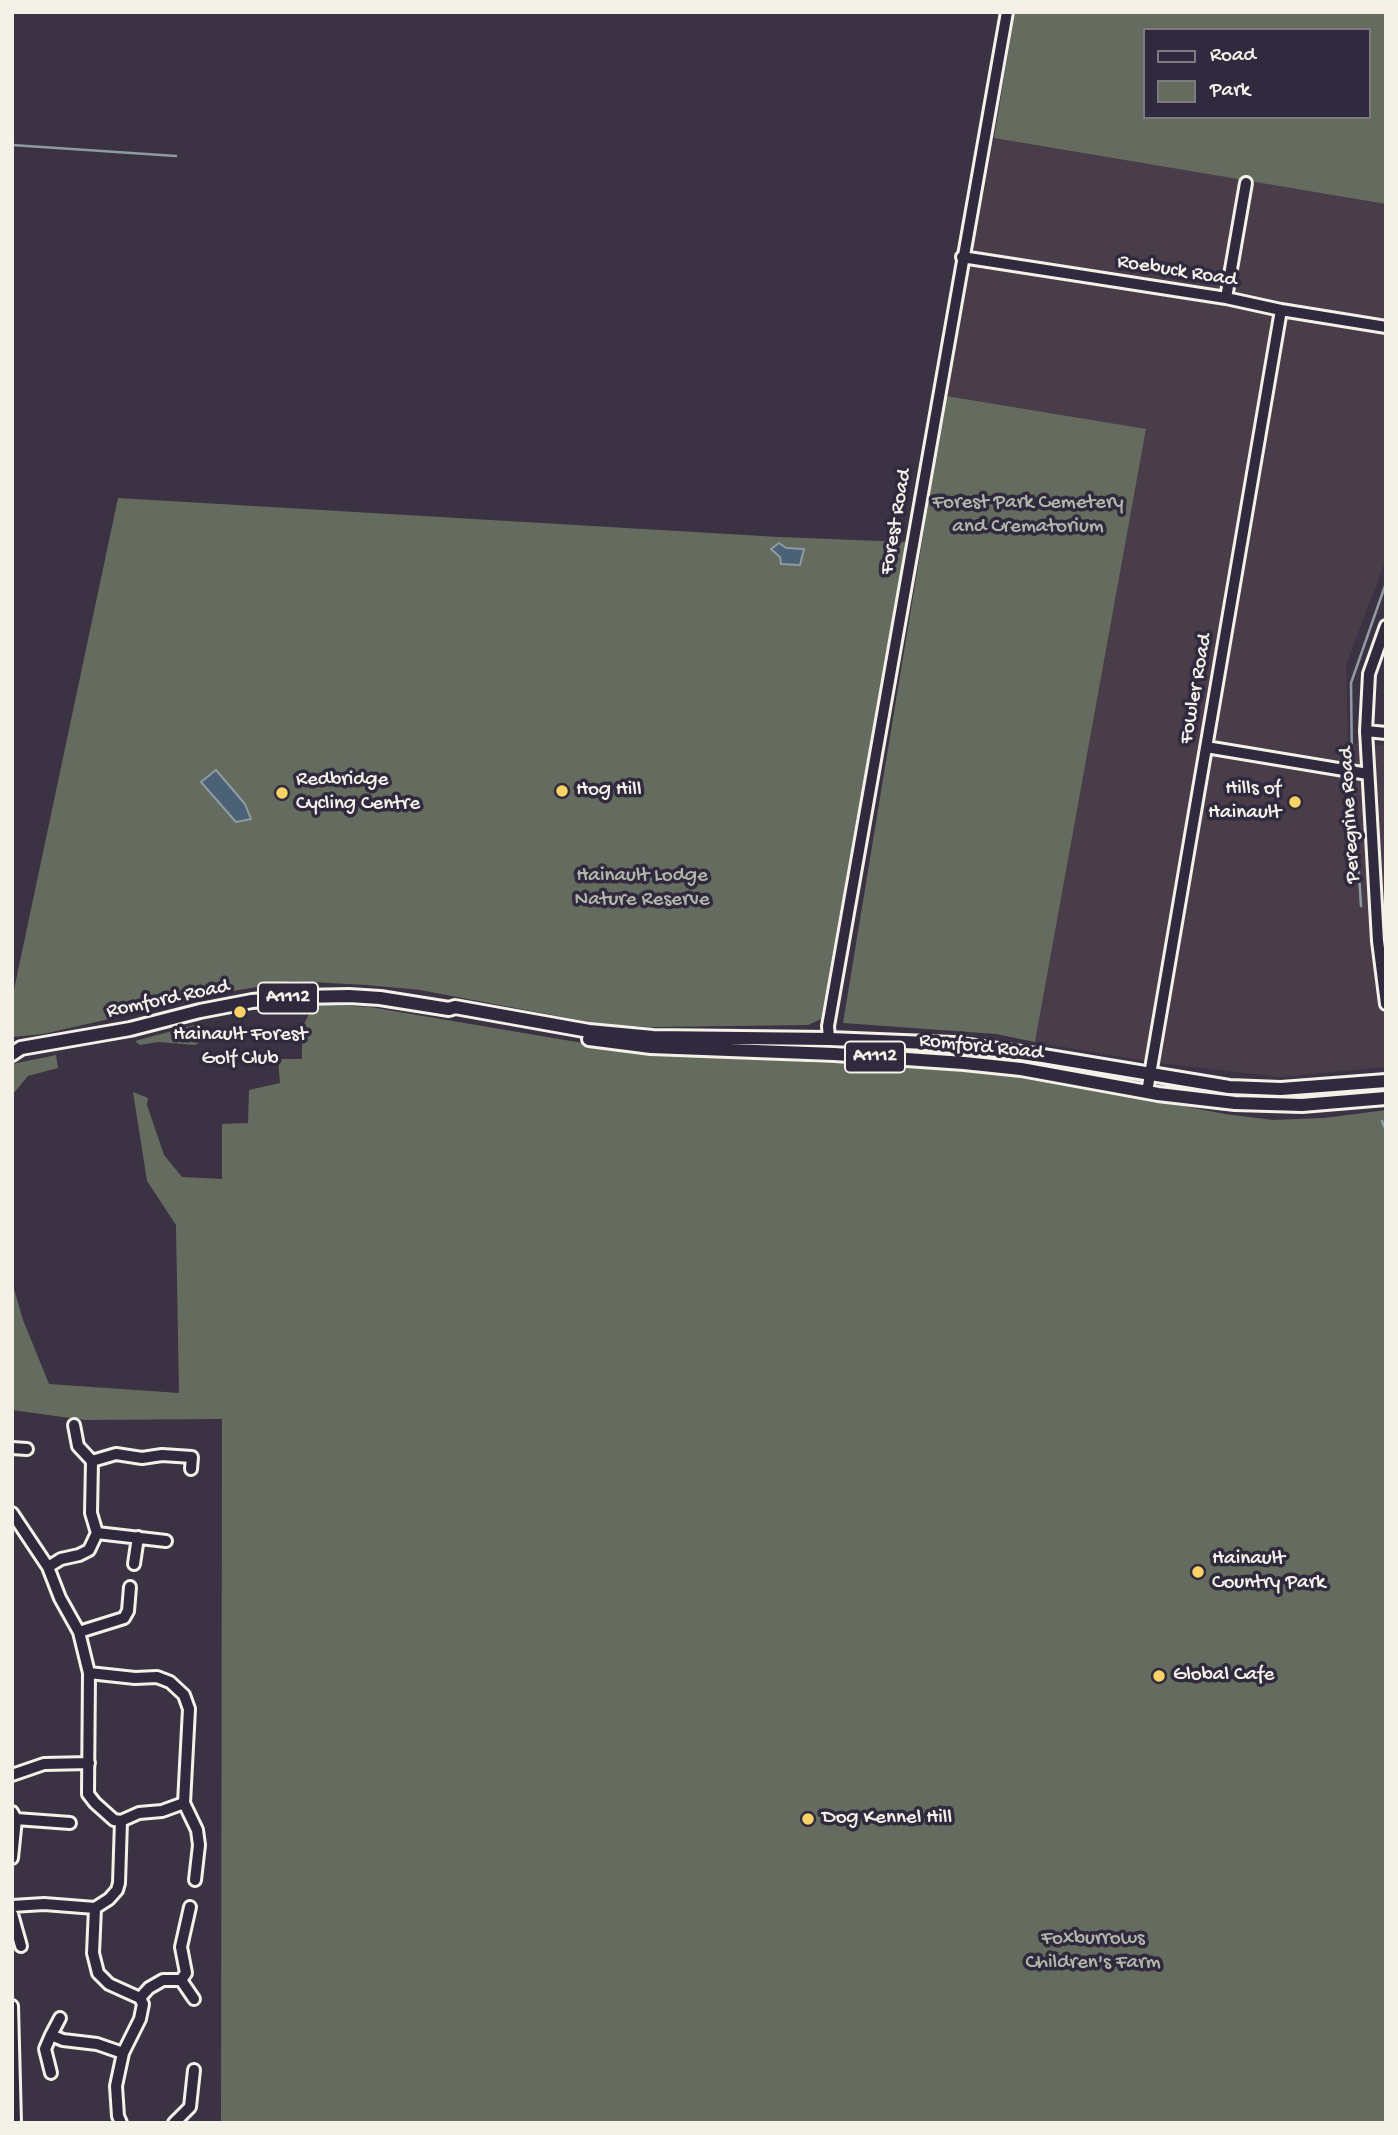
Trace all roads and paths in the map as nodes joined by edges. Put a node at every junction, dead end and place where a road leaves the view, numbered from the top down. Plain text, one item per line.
1 (1007, 12) edge
2 (1246, 183) dead end
3 (962, 257) junction
4 (1226, 298) junction
5 (1281, 310) junction
6 (1386, 327) edge
7 (1386, 626) edge
8 (1366, 731) junction
9 (1386, 733) edge
10 (1206, 747) junction
11 (1368, 774) junction
12 (1386, 1004) edge
13 (449, 1009) junction
14 (829, 1039) junction
15 (15, 1048) edge
16 (1150, 1074) junction
17 (1386, 1082) edge
18 (1147, 1092) junction
19 (1386, 1098) edge
20 (74, 1425) dead end
21 (12, 1448) edge
22 (27, 1449) dead end
23 (92, 1461) junction
24 (191, 1469) dead end
25 (12, 1513) edge
26 (97, 1533) junction
27 (138, 1537) junction
28 (166, 1541) dead end
29 (134, 1564) dead end
30 (48, 1567) junction
31 (130, 1587) dead end
32 (79, 1632) junction
33 (89, 1673) junction
34 (89, 1763) junction
35 (12, 1775) edge
36 (184, 1803) junction
37 (14, 1816) edge
38 (121, 1821) junction
39 (70, 1823) dead end
40 (12, 1858) edge
41 (195, 1880) dead end
42 (12, 1906) edge
43 (190, 1907) dead end
44 (95, 1908) junction
45 (12, 1914) edge
46 (21, 1946) dead end
47 (181, 1980) junction
48 (140, 1998) junction
49 (194, 2000) dead end
50 (12, 2006) edge
51 (60, 2018) dead end
52 (51, 2035) junction
53 (123, 2053) junction
54 (194, 2070) dead end
55 (51, 2073) dead end
56 (190, 2107) junction
57 (202, 2113) dead end
58 (15, 2123) edge
59 (121, 2123) edge
60 (174, 2123) edge

1 - 3 street, Forest Road
2 - 4 street
3 - 4 street, Roebuck Road
3 - 14 street, Forest Road
4 - 5 street, Roebuck Road
5 - 6 street, Roebuck Road
5 - 10 street, Fowler Road
7 - 8 street, Peregrine Road
8 - 9 street
8 - 11 street, Peregrine Road
10 - 11 street
10 - 16 street, Fowler Road
11 - 12 street, Peregrine Road
13 - 14 main road, Romford Road / A1112
13 - 15 main road, Romford Road / A1112
13 - 18 main road, Romford Road / A1112
14 - 16 main road, Romford Road / A1112
16 - 17 main road, Romford Road / A1112
16 - 18 street, Fowler Road
18 - 19 main road, Romford Road / A1112
20 - 23 street
21 - 22 street
23 - 24 street
23 - 26 street
25 - 30 street
26 - 27 street
26 - 30 street
27 - 28 street
27 - 29 street
30 - 32 street
31 - 32 street
32 - 33 street
33 - 34 street
33 - 36 street
34 - 35 street
34 - 38 street
36 - 38 street
36 - 41 street
37 - 39 street
37 - 40 street
38 - 44 street
42 - 44 street
43 - 47 street
44 - 48 street
45 - 46 street
47 - 48 street
47 - 49 street
48 - 53 street
50 - 58 street
51 - 52 street
52 - 53 street
52 - 55 street
53 - 59 street
54 - 56 street
56 - 57 street
56 - 60 street

